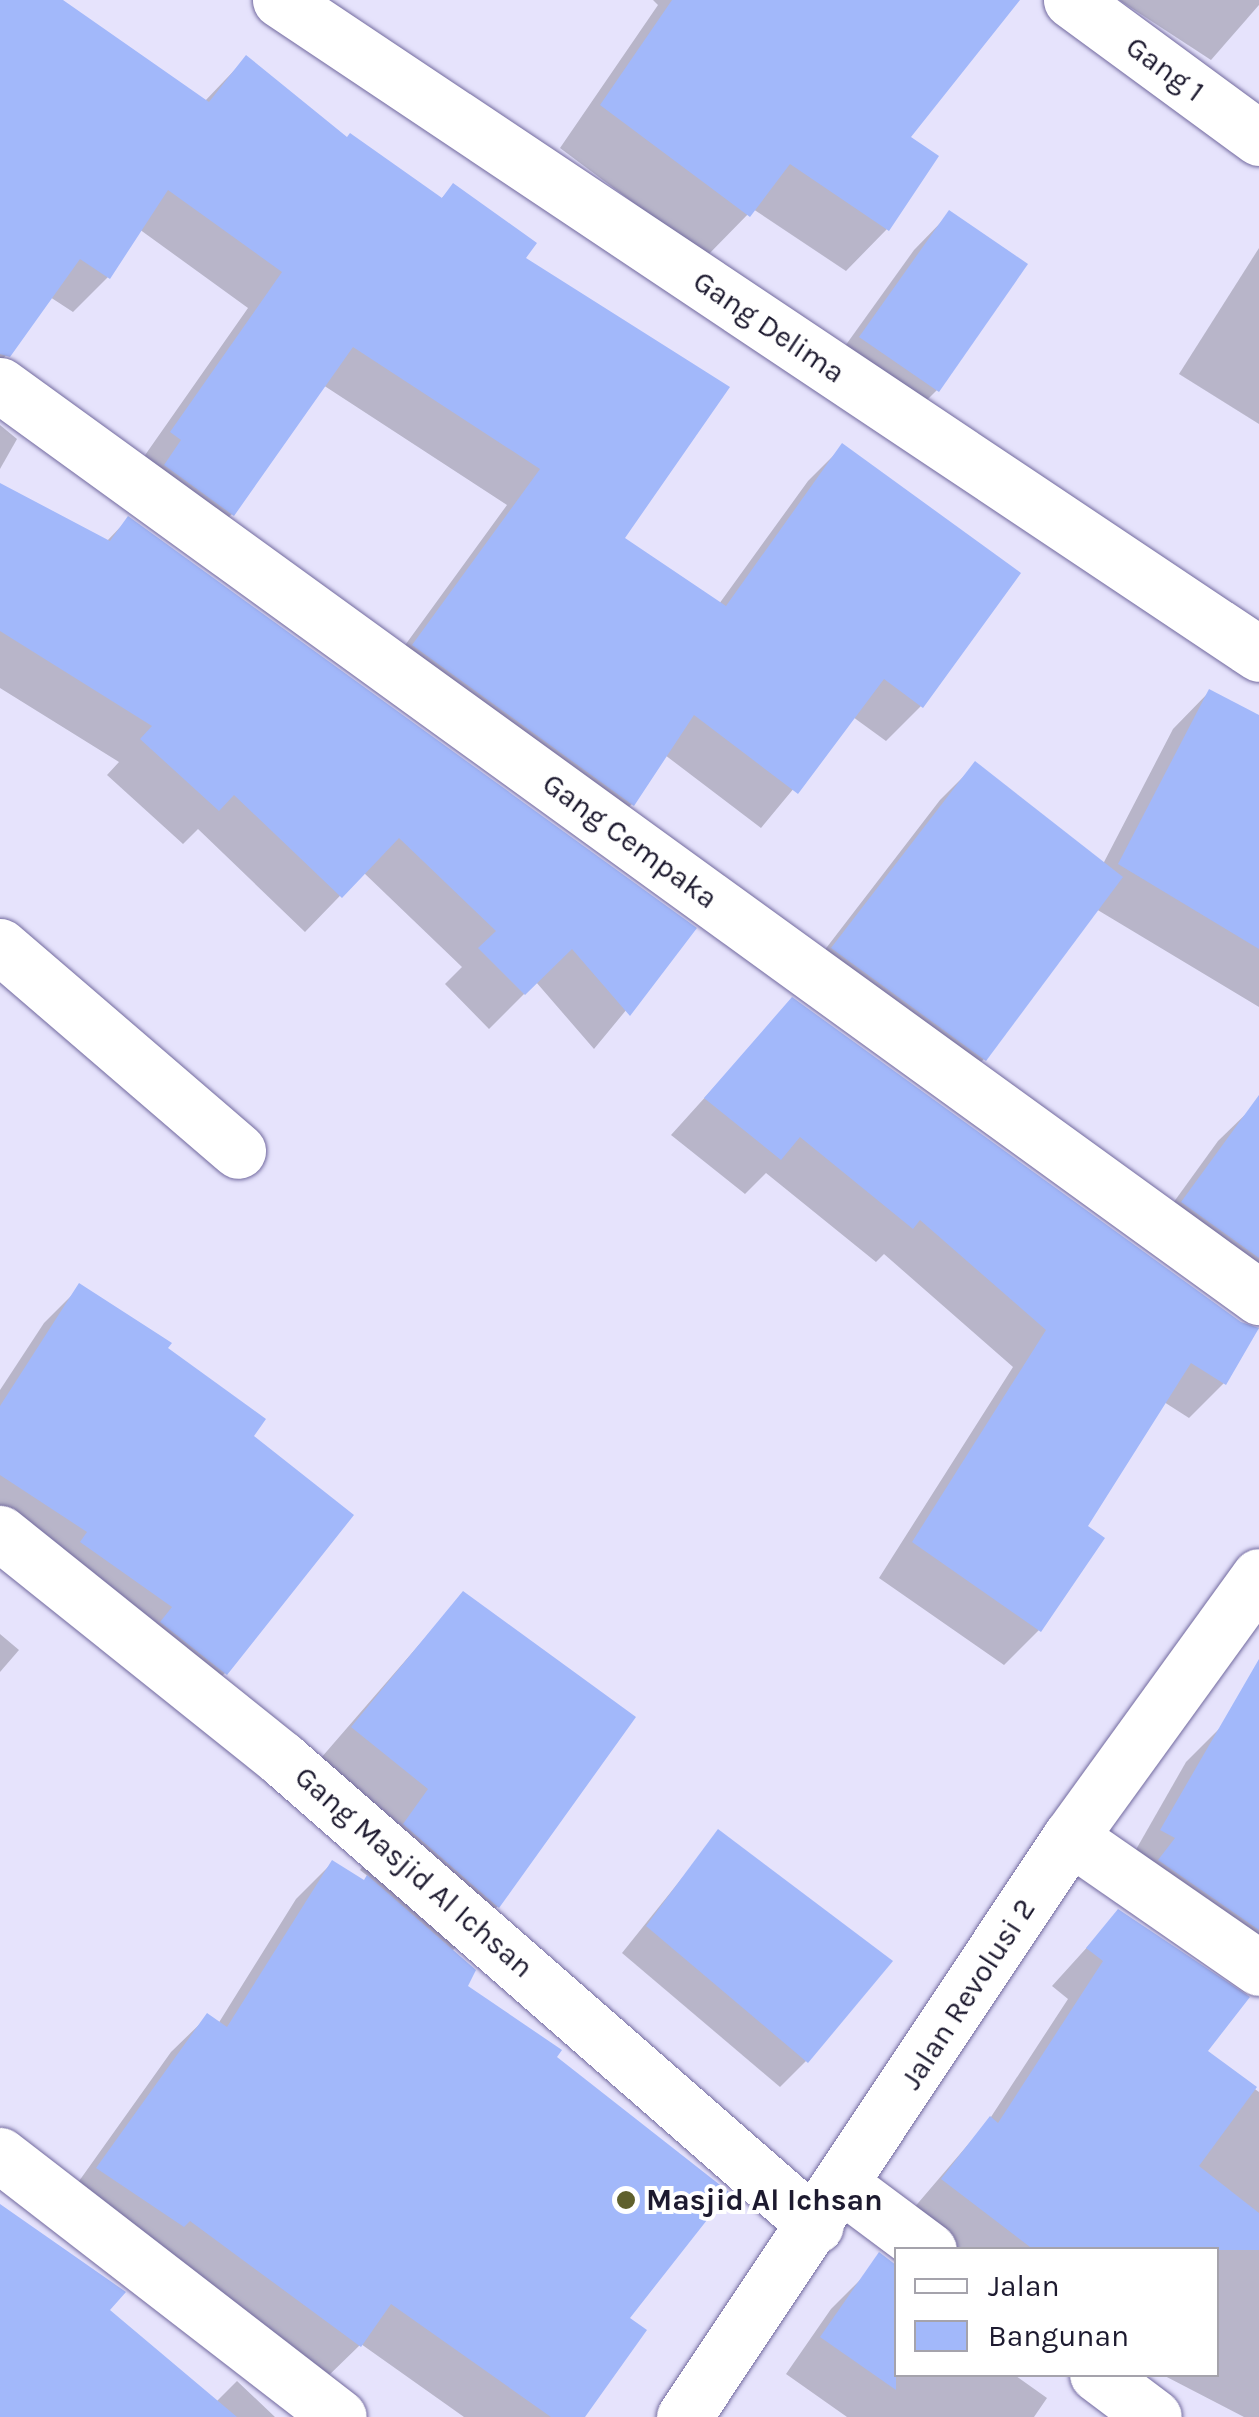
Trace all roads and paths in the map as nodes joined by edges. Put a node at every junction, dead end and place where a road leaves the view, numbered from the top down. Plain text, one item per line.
1 (280, 0) edge
2 (1071, 0) edge
3 (1259, 138) edge
4 (0, 385) edge
5 (1259, 654) edge
6 (0, 946) edge
7 (238, 1151) dead end
8 (1259, 1297) edge
9 (0, 1533) edge
10 (1259, 1576) edge
11 (1070, 1837) junction
12 (1259, 1968) edge
13 (0, 2155) edge
14 (830, 2206) junction
15 (922, 2247) edge
16 (1101, 2377) edge
17 (339, 2417) edge
18 (684, 2417) edge
19 (1154, 2417) edge

1 - 5 street, Gang Delima
2 - 3 street, Gang 1
4 - 8 street, Gang Cempaka
6 - 7 street
9 - 14 street, Gang Masjid Al Ichsan
10 - 11 street, Jalan Revolusi 2
11 - 12 street
11 - 14 street, Jalan Revolusi 2
13 - 17 street
14 - 15 street, Gang Masjid Al Ichsan
14 - 18 street, Jalan Revolusi 2
16 - 19 street

